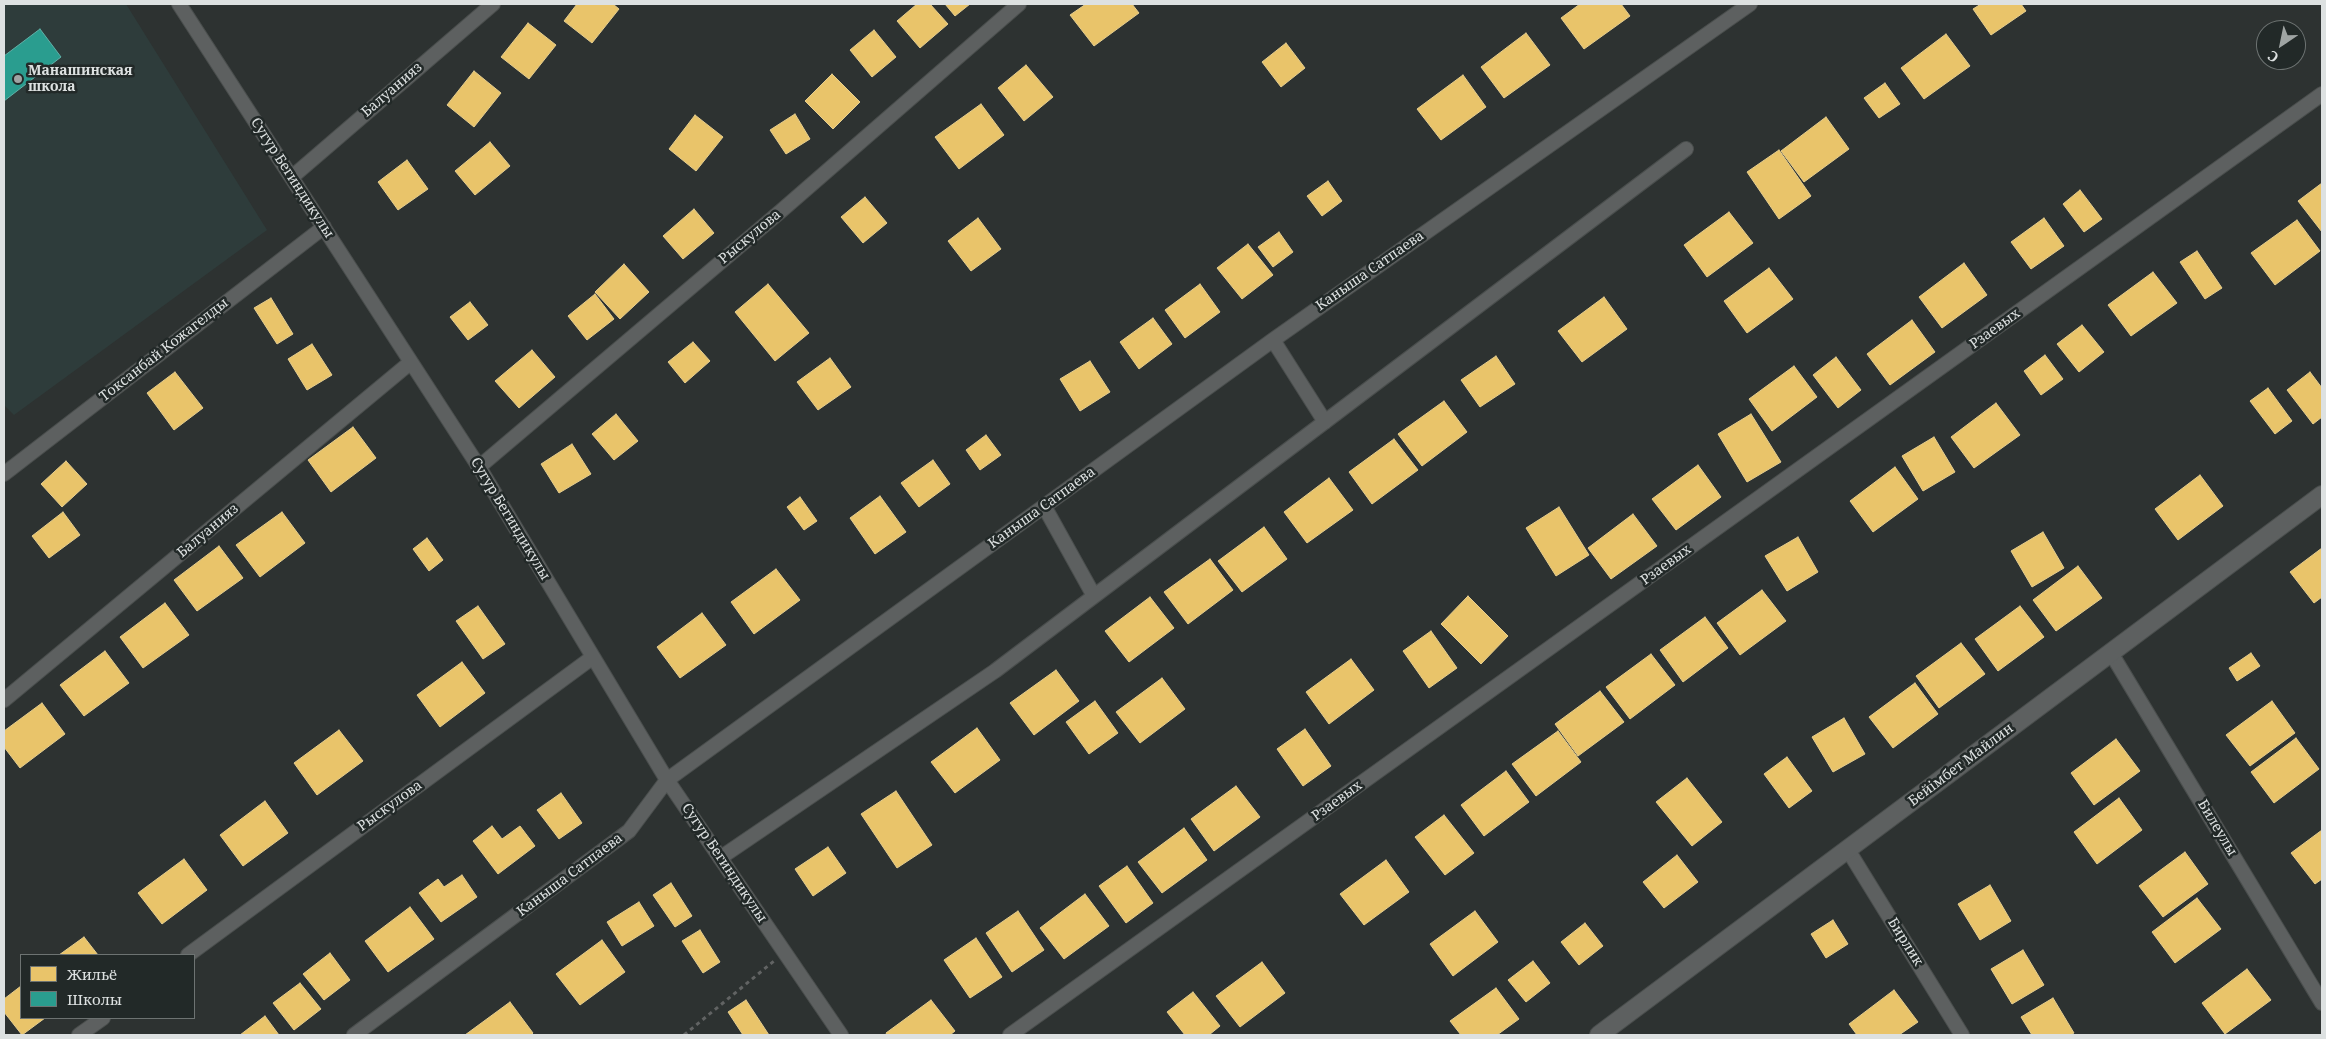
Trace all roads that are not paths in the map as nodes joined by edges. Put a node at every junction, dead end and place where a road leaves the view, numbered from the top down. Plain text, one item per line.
1 (179, 4) edge
2 (493, 4) edge
3 (1019, 4) edge
4 (1750, 4) edge
5 (2322, 94) edge
6 (1686, 149) dead end
7 (292, 177) junction
8 (324, 227) junction
9 (1273, 340) junction
10 (411, 362) junction
11 (1325, 422) junction
12 (479, 467) junction
13 (5, 471) edge
14 (2322, 495) edge
15 (1044, 506) junction
16 (1094, 596) junction
17 (2111, 653) junction
18 (593, 657) junction
19 (4, 700) edge
20 (667, 780) junction
21 (1848, 850) junction
22 (720, 858) junction
23 (189, 954) edge
24 (2322, 1003) edge
25 (102, 1019) edge
26 (79, 1035) edge
27 (354, 1035) edge
28 (840, 1035) edge
29 (1010, 1035) edge
30 (1599, 1035) edge
31 (1962, 1035) edge

1 - 7 street, Сугур Бегиндикулы
2 - 7 street, Балуанияз
3 - 12 street, Рыскулова
4 - 9 street, Каныша Сатпаева
5 - 29 street, Рзаевых
6 - 11 street
7 - 8 street, Сугур Бегиндикулы
8 - 10 street, Сугур Бегиндикулы
8 - 13 street, Токсанбай Кожагелды
9 - 11 street
9 - 15 street, Каныша Сатпаева
10 - 12 street, Сугур Бегиндикулы
10 - 19 street, Балуанияз
11 - 16 street
12 - 18 street, Сугур Бегиндикулы
14 - 17 street, Бейімбет Майлин
15 - 16 street
15 - 20 street, Каныша Сатпаева
16 - 22 street
17 - 21 street, Бейімбет Майлин
17 - 24 street, Билеулы
18 - 20 street, Сугур Бегиндикулы
18 - 23 street, Рыскулова
20 - 22 street, Сугур Бегиндикулы
20 - 27 street, Каныша Сатпаева
21 - 30 street, Бейімбет Майлин
21 - 31 street, Бирлик
22 - 28 street, Сугур Бегиндикулы
25 - 26 street

